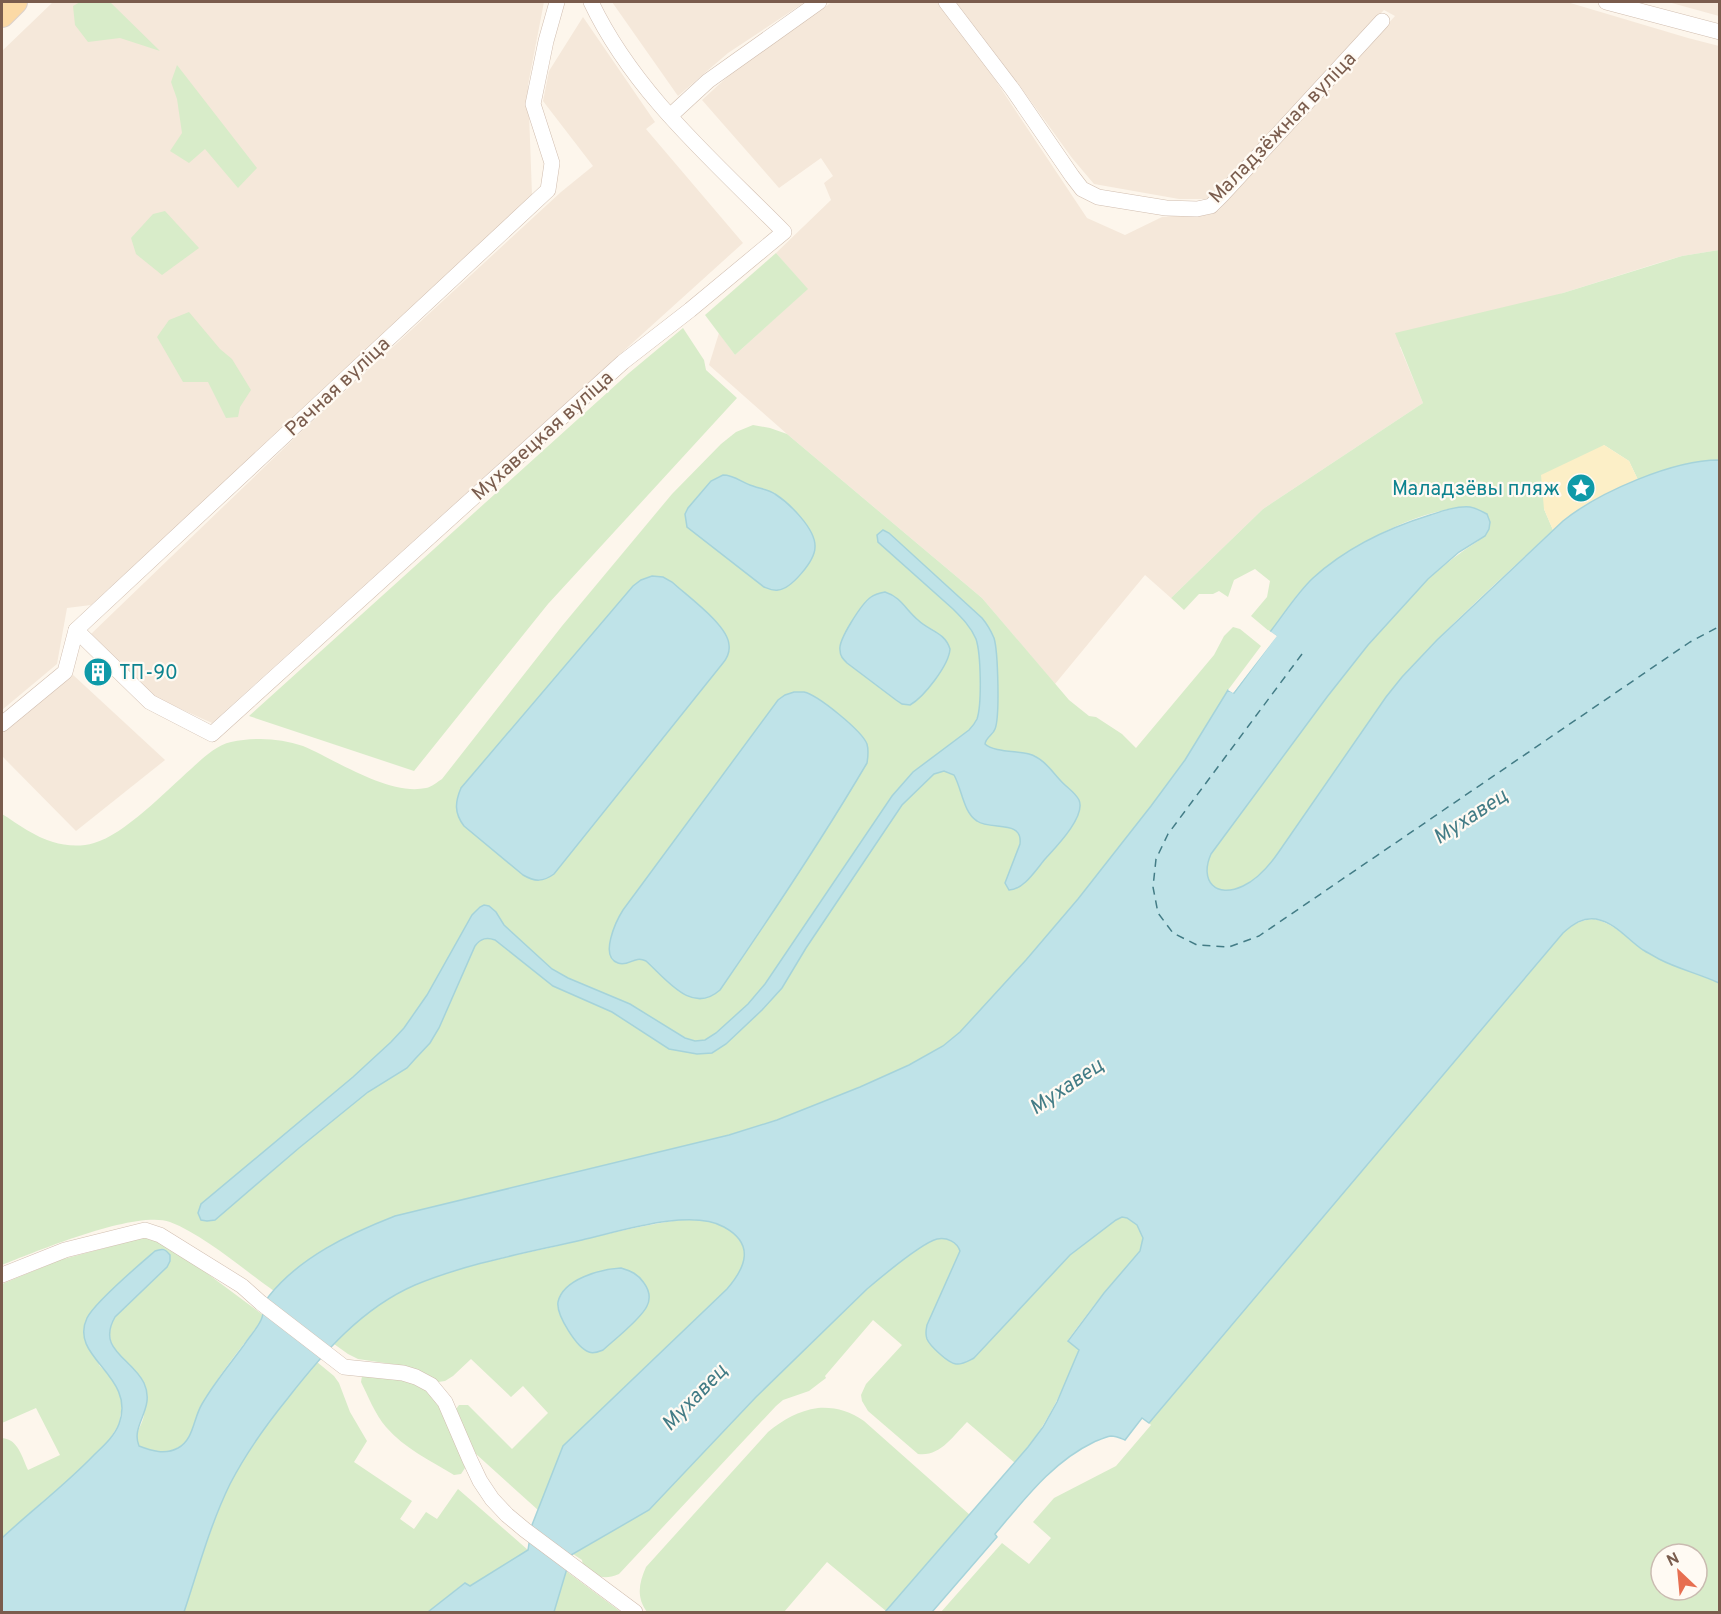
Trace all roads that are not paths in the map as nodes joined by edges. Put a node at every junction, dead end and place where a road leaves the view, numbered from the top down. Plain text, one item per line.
1 (15, 2) edge
2 (558, 2) edge
3 (591, 2) edge
4 (819, 2) edge
5 (946, 2) edge
6 (1606, 2) edge
7 (2, 15) edge
8 (1382, 21) dead end
9 (1719, 32) edge
10 (670, 116) junction
11 (76, 630) junction
12 (2, 724) edge
13 (2, 1275) edge
14 (635, 1612) edge

1 - 7 main road
2 - 11 street, Рачная вуліца
3 - 10 street, Мухавецкая вуліца
4 - 10 street
5 - 8 street, Маладзёжная вуліца
6 - 9 street
10 - 11 street, Мухавецкая вуліца
11 - 12 street
13 - 14 street

